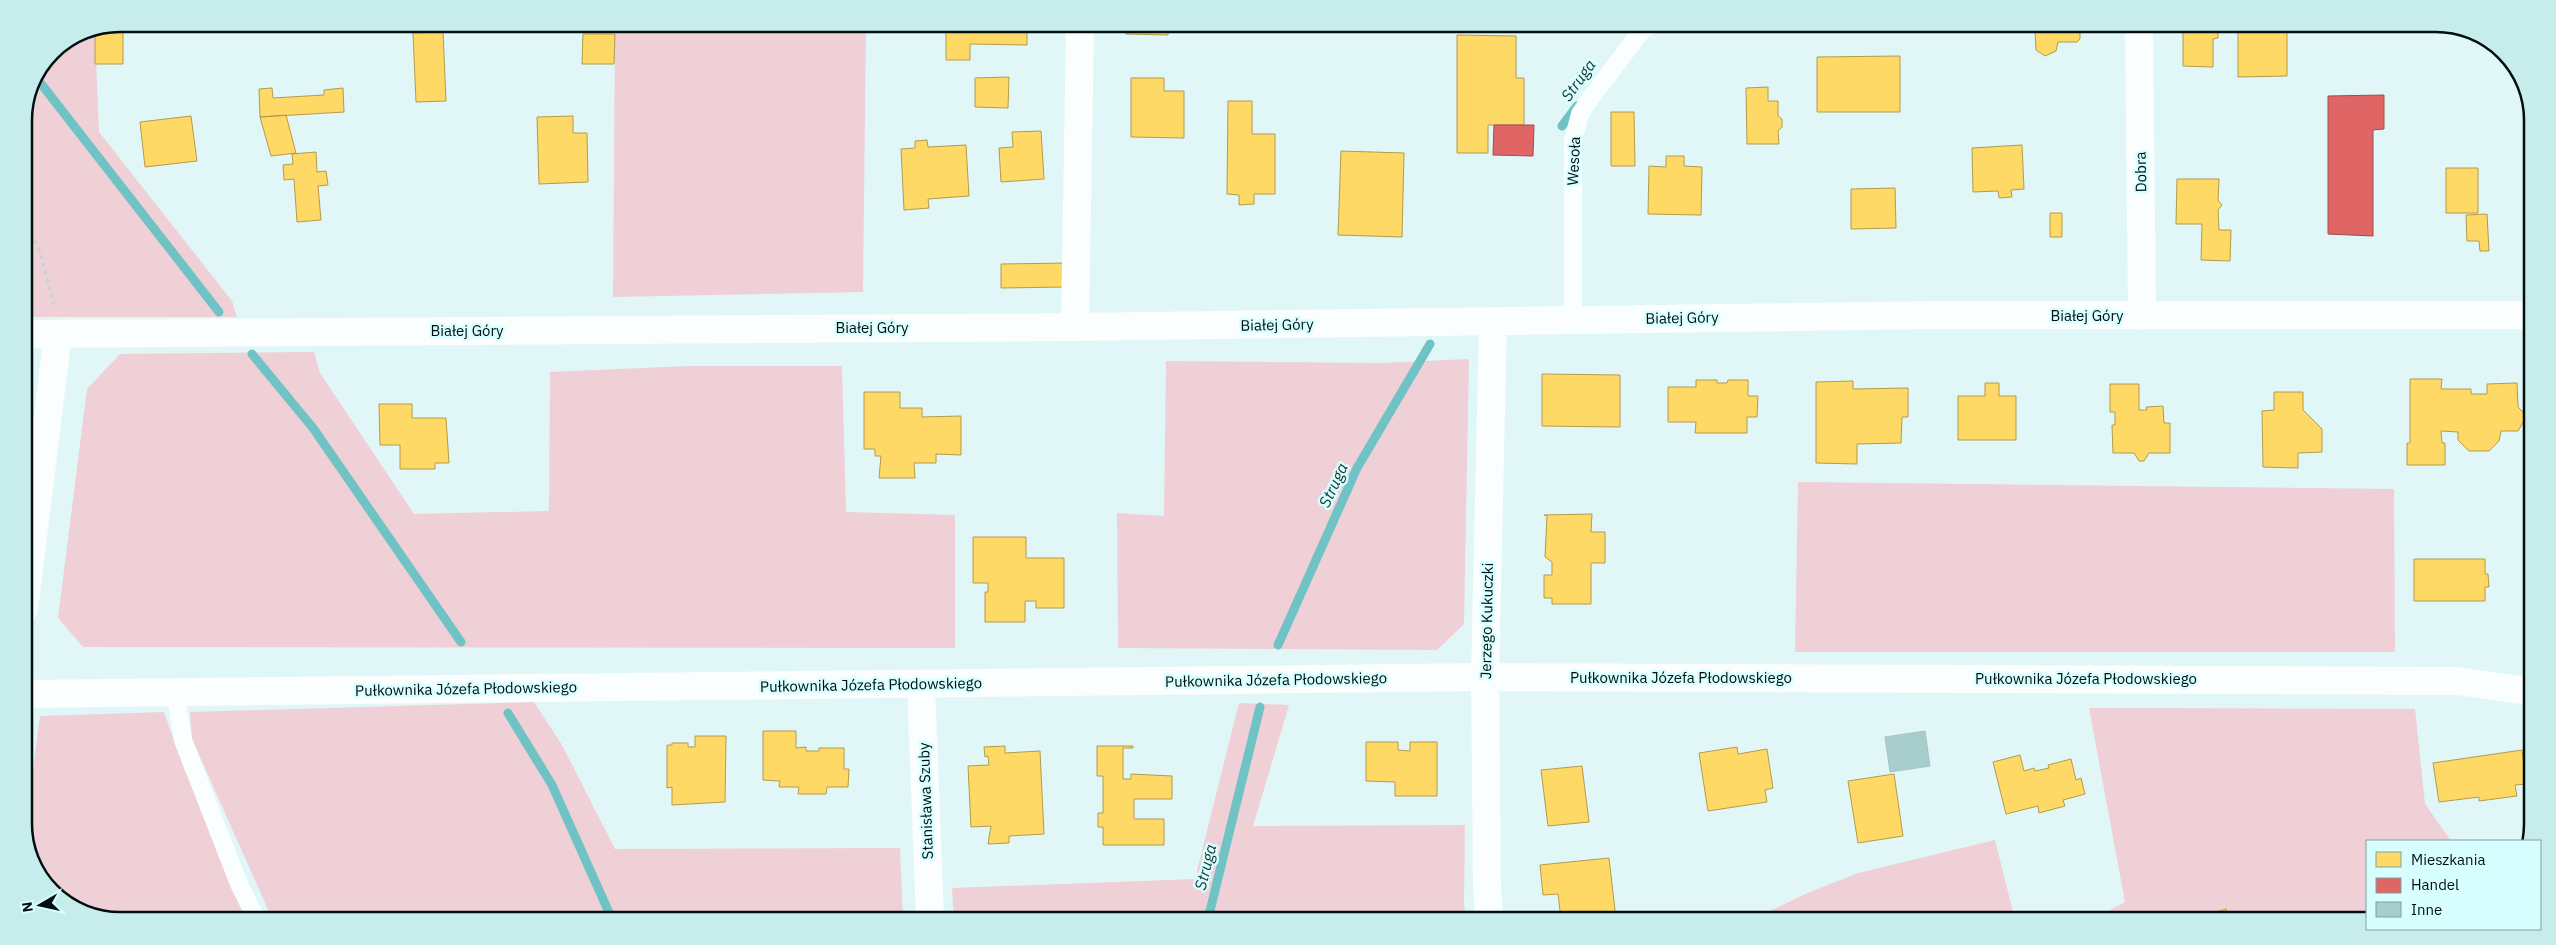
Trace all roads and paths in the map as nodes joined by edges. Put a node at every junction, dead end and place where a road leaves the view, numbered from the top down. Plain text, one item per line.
1 (1643, 32) edge
2 (2140, 32) edge
3 (1080, 33) edge
4 (32, 236) edge
5 (2523, 315) edge
6 (2142, 316) junction
7 (1573, 319) junction
8 (1493, 323) junction
9 (1075, 327) junction
10 (32, 334) edge
11 (58, 334) junction
12 (33, 540) edge
13 (1485, 677) junction
14 (921, 684) junction
15 (2524, 690) edge
16 (175, 692) junction
17 (33, 694) edge
18 (253, 912) edge
19 (930, 912) edge
20 (1488, 912) edge

1 - 7 lane, Wesoła
2 - 6 street, Dobra
3 - 9 street
4 - 11 path
5 - 6 street, Białej Góry
6 - 7 street, Białej Góry
7 - 8 street, Białej Góry
8 - 9 street, Białej Góry
8 - 13 street, Jerzego Kukuczki
9 - 11 street, Białej Góry
10 - 11 street, Białej Góry
11 - 12 street
13 - 14 street, Pułkownika Józefa Płodowskiego
13 - 15 street, Pułkownika Józefa Płodowskiego
13 - 20 street, Jerzego Kukuczki
14 - 16 street, Pułkownika Józefa Płodowskiego
14 - 19 street, Stanisława Szuby
16 - 17 street, Pułkownika Józefa Płodowskiego
16 - 18 lane

